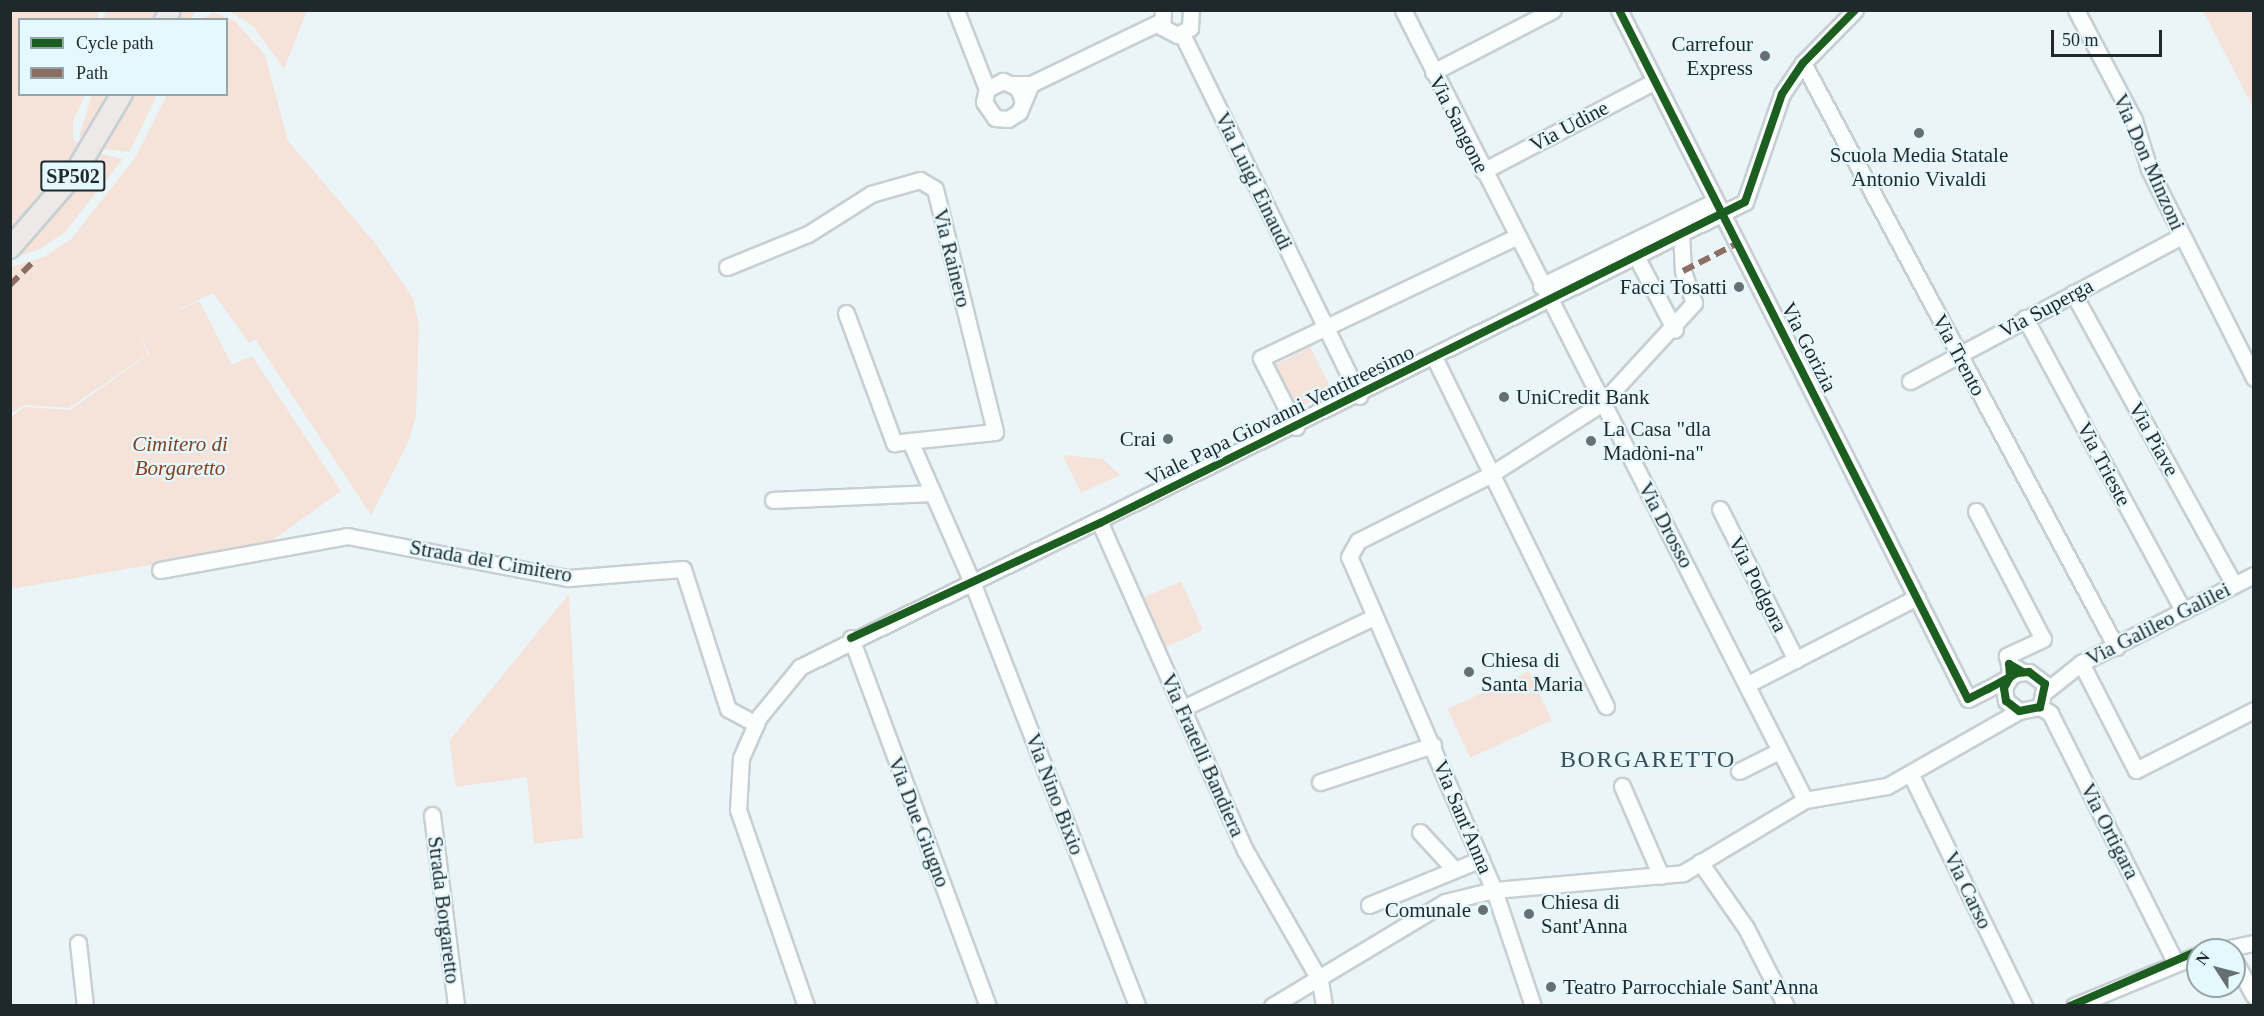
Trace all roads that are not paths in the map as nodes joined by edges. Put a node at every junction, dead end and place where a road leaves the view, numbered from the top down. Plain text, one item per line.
1 (956, 10) edge
2 (1191, 10) edge
3 (1402, 10) edge
4 (1553, 10) edge
5 (1619, 10) edge
6 (1855, 10) edge
7 (2076, 10) edge
8 (1161, 16) edge
9 (1182, 34) junction
10 (980, 60) junction
11 (1803, 63) junction
12 (1433, 72) junction
13 (1655, 81) junction
14 (1008, 82) junction
15 (1031, 84) junction
16 (987, 89) junction
17 (121, 96) edge
18 (1022, 99) junction
19 (1483, 171) junction
20 (1714, 201) junction
21 (1722, 216) junction
22 (1681, 236) junction
23 (2182, 236) junction
24 (1516, 237) junction
25 (10, 248) edge
26 (1637, 258) junction
27 (727, 267) dead end
28 (1541, 286) junction
29 (2073, 293) junction
30 (1549, 302) junction
31 (846, 313) dead end
32 (2025, 318) junction
33 (1326, 329) junction
34 (1675, 330) junction
35 (1959, 355) junction
36 (1435, 359) junction
37 (2253, 378) edge
38 (1910, 381) dead end
39 (1359, 396) junction
40 (1602, 403) junction
41 (1296, 427) junction
42 (910, 441) junction
43 (1490, 475) junction
44 (932, 493) junction
45 (773, 500) dead end
46 (1720, 509) dead end
47 (1976, 511) dead end
48 (1100, 523) junction
49 (160, 570) dead end
50 (2253, 575) edge
51 (972, 582) junction
52 (2234, 585) junction
53 (1917, 597) junction
54 (2183, 610) junction
55 (1374, 617) junction
56 (851, 638) junction
57 (2116, 646) junction
58 (1796, 660) junction
59 (2081, 663) junction
60 (2014, 671) junction
61 (2063, 674) junction
62 (2039, 675) junction
63 (1748, 684) junction
64 (2046, 691) junction
65 (1606, 706) dead end
66 (2040, 707) junction
67 (1183, 708) junction
68 (2253, 710) edge
69 (2019, 711) junction
70 (756, 724) junction
71 (1433, 745) junction
72 (1779, 751) junction
73 (1739, 771) dead end
74 (1911, 775) junction
75 (1320, 782) dead end
76 (1622, 786) dead end
77 (1805, 800) junction
78 (432, 815) dead end
79 (1420, 832) dead end
80 (1480, 859) junction
81 (1700, 862) junction
82 (1453, 868) junction
83 (1661, 876) junction
84 (1494, 890) junction
85 (1369, 905) dead end
86 (78, 943) dead end
87 (2186, 958) edge
88 (2175, 961) junction
89 (1320, 981) junction
90 (85, 1005) edge
91 (456, 1005) edge
92 (806, 1005) edge
93 (988, 1005) edge
94 (1137, 1005) edge
95 (1272, 1005) edge
96 (1324, 1005) edge
97 (1533, 1005) edge
98 (1786, 1005) edge
99 (2024, 1005) edge
100 (2074, 1005) edge

1 - 10 street
2 - 9 street
3 - 12 street, Via Sangone
4 - 12 street
5 - 13 street, Via Gorizia
6 - 11 street, Viale Papa Giovanni Ventitreesimo
7 - 23 street, Via Don Minzoni
8 - 9 street
8 - 15 street
9 - 33 street, Via Luigi Einaudi
10 - 14 street
10 - 16 street
11 - 21 street, Viale Papa Giovanni Ventitreesimo
11 - 35 street, Via Trento
12 - 19 street, Via Sangone
13 - 19 street, Via Udine
13 - 20 street, Via Gorizia
14 - 15 street
14 - 16 street
14 - 18 street
15 - 18 street
16 - 18 street
17 - 25 main road, SP502
19 - 24 street, Via Sangone
20 - 21 street, Via Gorizia
20 - 28 street
21 - 22 street, Viale Papa Giovanni Ventitreesimo
21 - 53 street, Via Gorizia
22 - 26 street, Viale Papa Giovanni Ventitreesimo
22 - 34 street
23 - 29 street, Via Superga
23 - 37 street, Via Don Minzoni
24 - 28 street, Via Sangone
24 - 33 street
26 - 30 street, Viale Papa Giovanni Ventitreesimo
26 - 34 street
27 - 42 street, Via Rainero
28 - 30 street, Via Drosso
29 - 32 street, Via Superga
29 - 52 street, Via Piave
30 - 36 street, Viale Papa Giovanni Ventitreesimo
30 - 40 street, Via Drosso
31 - 42 street
32 - 35 street, Via Superga
32 - 54 street, Via Trieste
33 - 39 street, Via Luigi Einaudi
33 - 41 street
34 - 40 street
35 - 38 street, Via Superga
35 - 57 street, Via Trento
36 - 39 street, Viale Papa Giovanni Ventitreesimo
36 - 43 street
39 - 41 street, Viale Papa Giovanni Ventitreesimo
40 - 43 street
40 - 63 street, Via Drosso
41 - 48 street, Viale Papa Giovanni Ventitreesimo
42 - 44 street
43 - 55 street, Via Sant'Anna
43 - 65 street
44 - 45 street
44 - 51 street
46 - 58 street, Via Podgora
47 - 60 street
48 - 51 street, Viale Papa Giovanni Ventitreesimo
48 - 67 street, Via Fratelli Bandiera
49 - 70 street, Strada del Cimitero
50 - 52 street, Via Galileo Galilei
51 - 56 street, Viale Papa Giovanni Ventitreesimo
51 - 94 street, Via Nino Bixio
52 - 54 street, Via Galileo Galilei
53 - 58 street
53 - 60 street, Via Gorizia
54 - 57 street, Via Galileo Galilei
55 - 67 street
55 - 71 street, Via Sant'Anna
56 - 70 street, Viale Papa Giovanni Ventitreesimo
56 - 93 street, Via Due Giugno
57 - 59 street, Via Galileo Galilei
58 - 63 street
59 - 61 street, Via Galileo Galilei
59 - 68 street
60 - 62 street
60 - 69 street
61 - 62 street, Via Galileo Galilei
61 - 64 street, Via Galileo Galilei
62 - 64 street
63 - 72 street, Via Drosso
64 - 66 street
66 - 69 street
66 - 88 street, Via Ortigara
67 - 89 street, Via Fratelli Bandiera
69 - 74 street
70 - 92 street, Viale Papa Giovanni Ventitreesimo
71 - 75 street, Via Sant'Anna
71 - 80 street, Via Sant'Anna
72 - 73 street
72 - 77 street, Via Drosso
74 - 77 street
74 - 99 street, Via Carso
76 - 83 street
77 - 81 street
78 - 91 street, Strada Borgaretto
79 - 82 street
80 - 82 street
80 - 84 street, Via Sant'Anna
81 - 83 street
81 - 98 street
82 - 85 street
83 - 84 street
84 - 89 street
84 - 97 street, Via Sant'Anna
86 - 90 street
87 - 88 street
88 - 100 street
89 - 95 street
89 - 96 street

